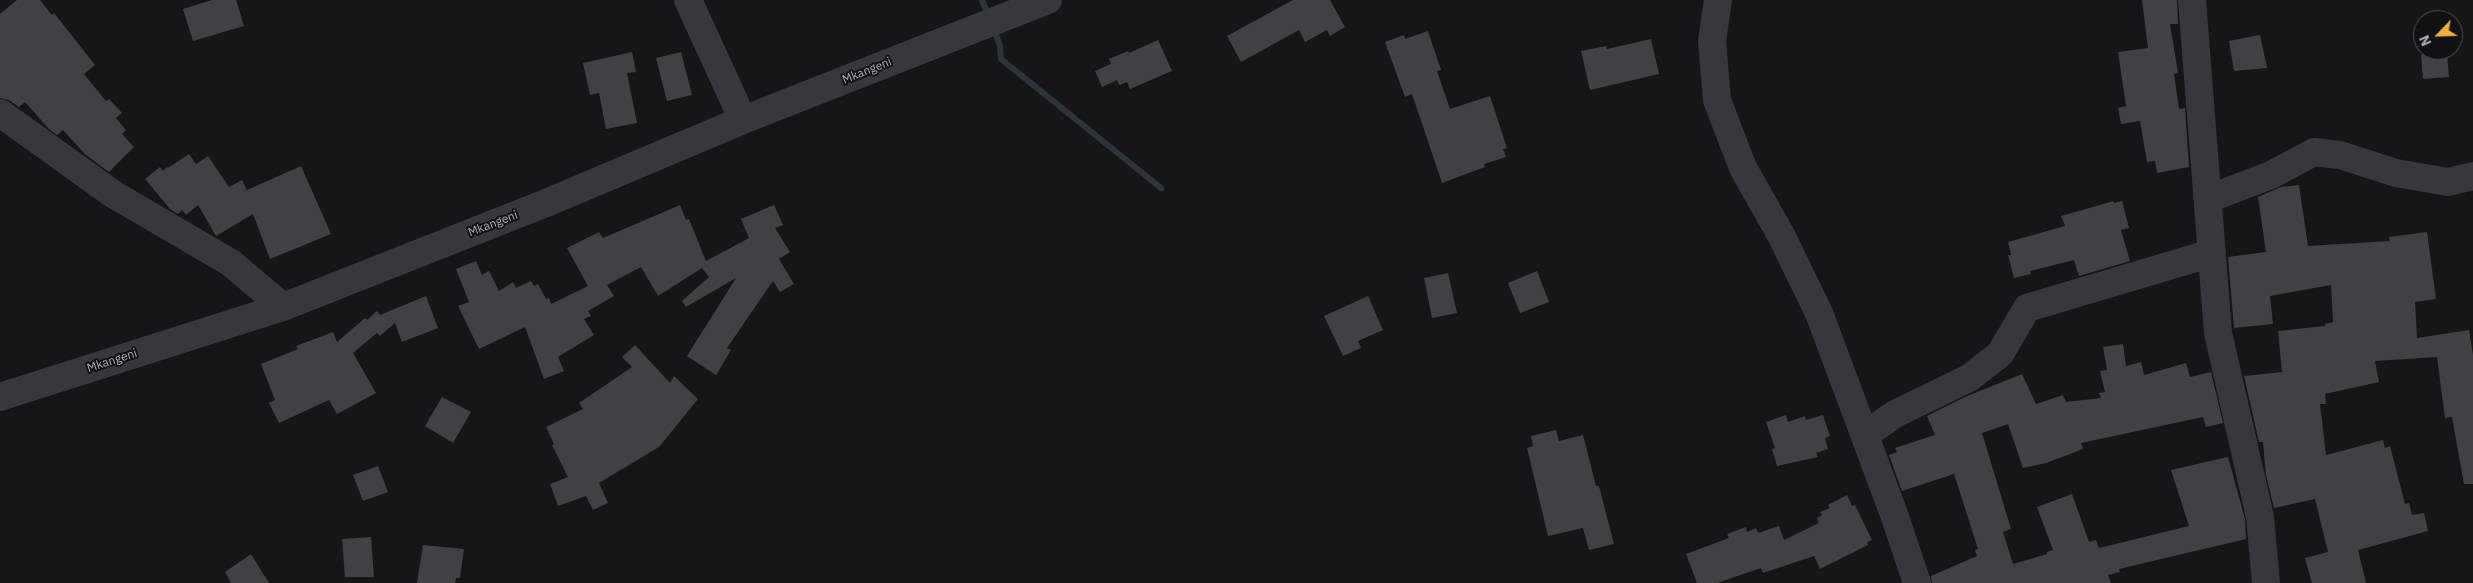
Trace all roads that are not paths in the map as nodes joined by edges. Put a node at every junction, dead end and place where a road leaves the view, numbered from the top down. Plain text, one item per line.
1 (688, 0) edge
2 (1048, 0) edge
3 (1718, 0) edge
4 (2192, 0) edge
5 (0, 113) edge
6 (743, 120) junction
7 (2473, 176) edge
8 (2208, 199) junction
9 (2212, 252) junction
10 (283, 307) junction
11 (0, 397) edge
12 (1865, 436) junction
13 (1917, 583) edge
14 (2266, 583) edge

1 - 6 street
2 - 6 street, Mkangeni
3 - 12 street
4 - 8 street
5 - 10 street
6 - 10 street, Mkangeni
7 - 8 street
8 - 9 street
9 - 12 street
9 - 14 street
10 - 11 street, Mkangeni
12 - 13 street

